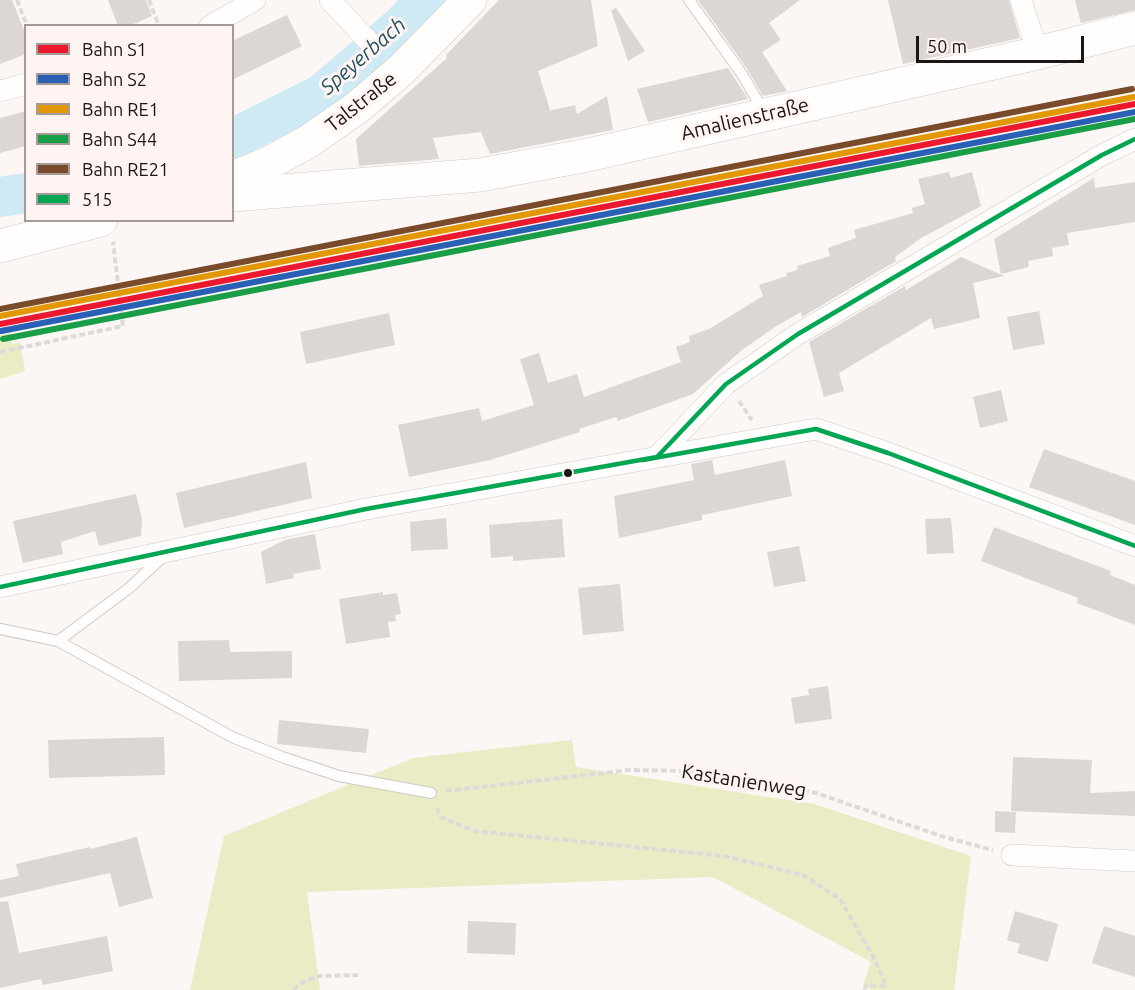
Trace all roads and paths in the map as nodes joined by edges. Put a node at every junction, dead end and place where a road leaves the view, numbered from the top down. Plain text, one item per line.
1 (17, 0) edge
2 (149, 0) edge
3 (255, 0) edge
4 (470, 0) edge
5 (689, 0) edge
6 (1021, 0) edge
7 (338, 3) edge
8 (26, 24) edge
9 (158, 24) edge
10 (213, 24) edge
11 (1135, 28) edge
12 (369, 42) dead end
13 (1038, 53) junction
14 (24, 85) edge
15 (0, 91) edge
16 (766, 115) junction
17 (1135, 140) edge
18 (309, 141) junction
19 (234, 177) edge
20 (351, 187) junction
21 (234, 195) edge
22 (107, 234) edge
23 (0, 246) edge
24 (0, 352) edge
25 (726, 384) junction
26 (764, 436) junction
27 (657, 457) junction
28 (1135, 546) edge
29 (170, 551) junction
30 (0, 587) edge
31 (0, 629) edge
32 (58, 641) junction
33 (431, 793) junction
34 (977, 846) dead end
35 (1012, 855) dead end
36 (1135, 861) edge
37 (358, 975) dead end
38 (294, 990) edge
39 (864, 990) edge

1 - 8 path
2 - 9 path
3 - 10 street
4 - 18 main road, Talstraße
5 - 16 lane
6 - 13 street
7 - 12 street
11 - 13 main road, Amalienstraße
13 - 16 main road, Amalienstraße
14 - 15 street
16 - 20 main road, Amalienstraße
17 - 25 street
18 - 19 main road, Talstraße
18 - 20 main road
20 - 21 main road, Amalienstraße
22 - 23 main road
22 - 24 path
25 - 26 path
25 - 27 street
26 - 27 street
26 - 28 street
27 - 29 street
29 - 30 street
29 - 32 lane
31 - 32 lane
32 - 33 lane
33 - 34 path, Kastanienweg
33 - 39 path
35 - 36 street
37 - 38 path

